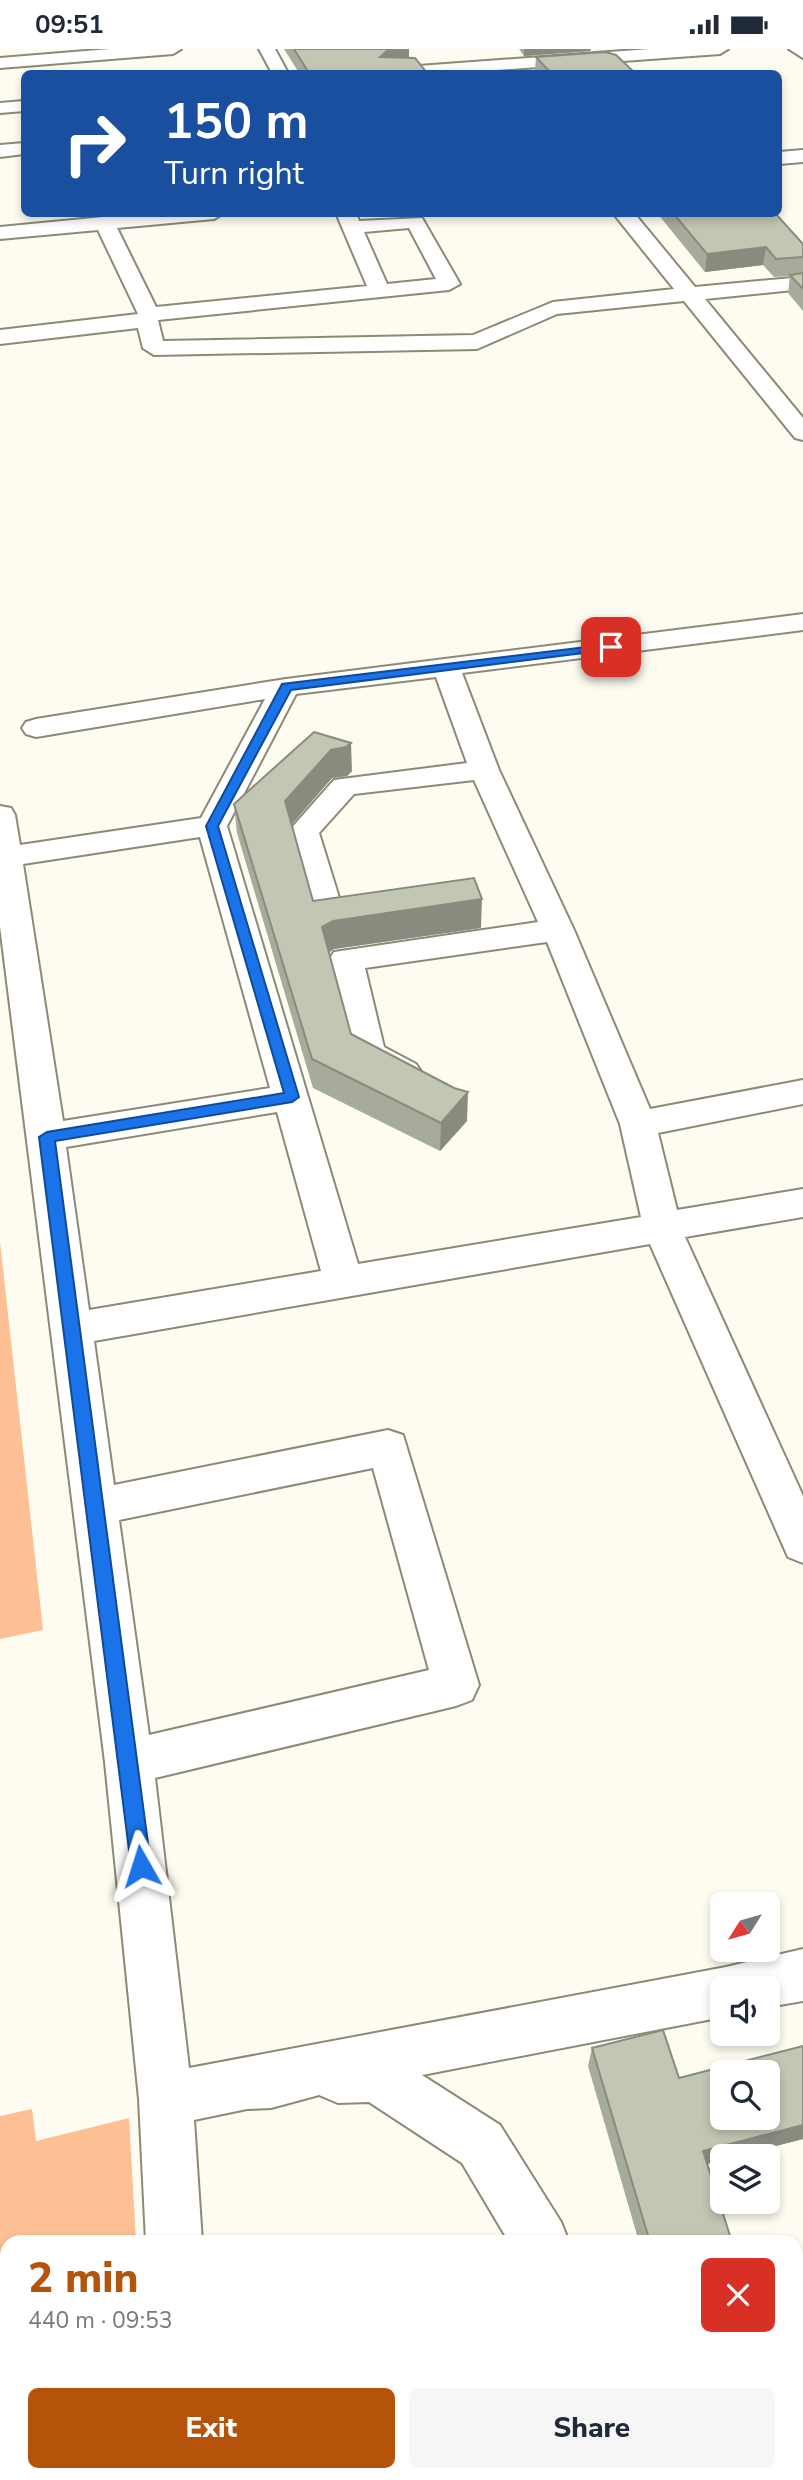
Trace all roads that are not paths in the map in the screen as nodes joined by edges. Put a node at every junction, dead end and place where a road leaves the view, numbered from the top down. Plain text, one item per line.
1 (173, 49) edge
2 (267, 49) edge
3 (492, 49) edge
4 (720, 49) edge
5 (797, 49) edge
6 (803, 53) edge
7 (0, 63) edge
8 (506, 69) edge
9 (278, 70) edge
10 (477, 70) edge
11 (21, 106) edge
12 (0, 108) edge
13 (21, 149) edge
14 (0, 151) edge
15 (803, 156) edge
16 (782, 159) edge
17 (170, 217) edge
18 (626, 217) edge
19 (350, 220) edge
20 (105, 223) junction
21 (0, 233) edge
22 (803, 283) edge
23 (379, 289) junction
24 (690, 295) junction
25 (148, 318) junction
26 (0, 337) edge
27 (803, 395) edge
28 (775, 398) junction
29 (803, 433) edge
30 (803, 622) edge
31 (447, 669) junction
32 (286, 687) junction
33 (36, 728) dead end
34 (484, 770) junction
35 (0, 815) edge
36 (212, 826) junction
37 (5, 857) junction
38 (326, 904) edge
39 (558, 930) junction
40 (430, 1086) edge
41 (803, 1092) edge
42 (292, 1097) junction
43 (638, 1124) junction
44 (47, 1137) junction
45 (803, 1203) edge
46 (662, 1228) junction
47 (344, 1282) junction
48 (70, 1329) junction
49 (96, 1507) junction
50 (803, 1544) edge
51 (129, 1762) junction
52 (803, 1975) edge
53 (780, 1980) edge
54 (710, 1993) edge
55 (247, 2082) junction
56 (166, 2099) junction
57 (174, 2235) edge
58 (537, 2235) edge

1 - 7 street
2 - 9 street
3 - 8 street
4 - 8 street
5 - 6 street
8 - 10 street
11 - 12 street
13 - 14 street
15 - 16 street
17 - 20 street
18 - 24 street
19 - 23 street
19 - 23 street
20 - 21 street
20 - 25 street
22 - 24 street
23 - 25 street
24 - 25 street
24 - 28 street
25 - 26 street
27 - 28 street
28 - 29 street
30 - 31 street
31 - 32 street
31 - 34 street
32 - 33 street
32 - 36 street
34 - 38 street
34 - 39 street
35 - 37 street
36 - 37 street
36 - 42 street
37 - 44 street
39 - 40 street
39 - 43 street
41 - 43 street
42 - 44 street
42 - 47 street
43 - 46 street
44 - 48 street
45 - 46 street
46 - 47 street
46 - 50 street
47 - 48 street
48 - 49 street
49 - 51 street
49 - 51 street
51 - 56 street
52 - 53 street
54 - 55 street
55 - 56 street
55 - 58 street
56 - 57 street

